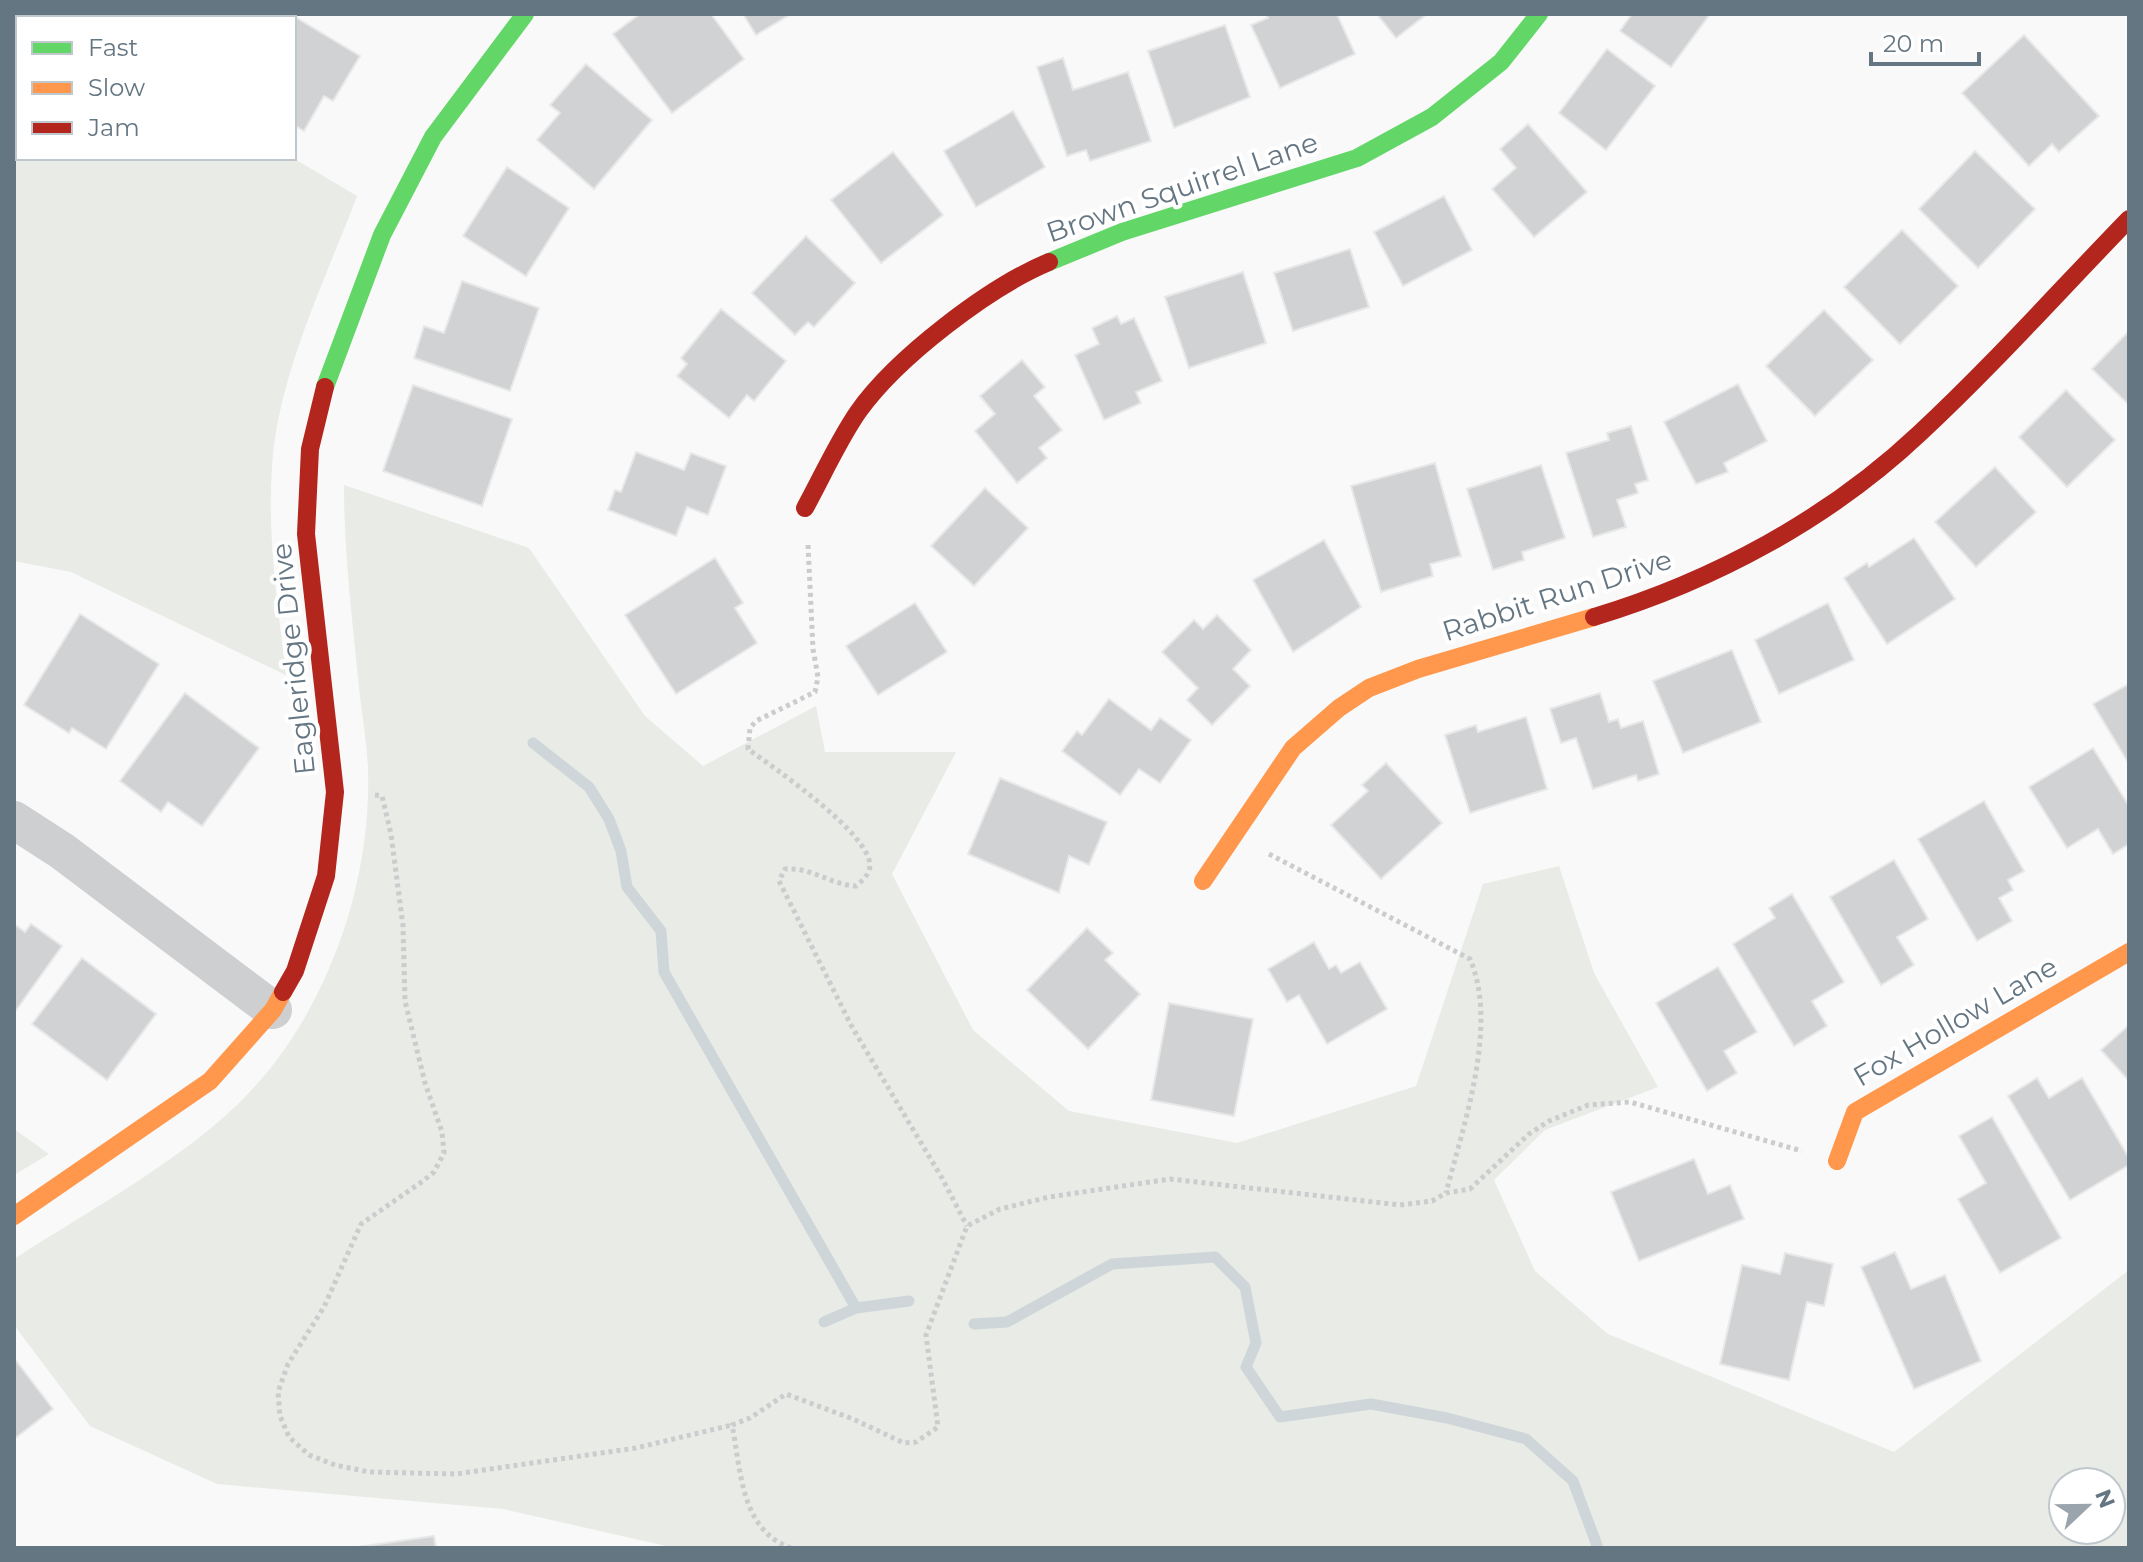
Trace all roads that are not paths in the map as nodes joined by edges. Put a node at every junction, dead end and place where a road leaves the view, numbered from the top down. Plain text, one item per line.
1 (525, 14) edge
2 (1539, 14) edge
3 (2129, 219) edge
4 (805, 508) road end
5 (14, 820) edge
6 (1203, 881) dead end
7 (2129, 952) edge
8 (273, 1010) junction
9 (1837, 1161) road end
10 (14, 1216) edge

1 - 8 street, Eagleridge Drive
2 - 4 street, Brown Squirrel Lane
3 - 6 street, Rabbit Run Drive
5 - 8 street
7 - 9 street, Fox Hollow Lane
8 - 10 street, Eagleridge Drive

